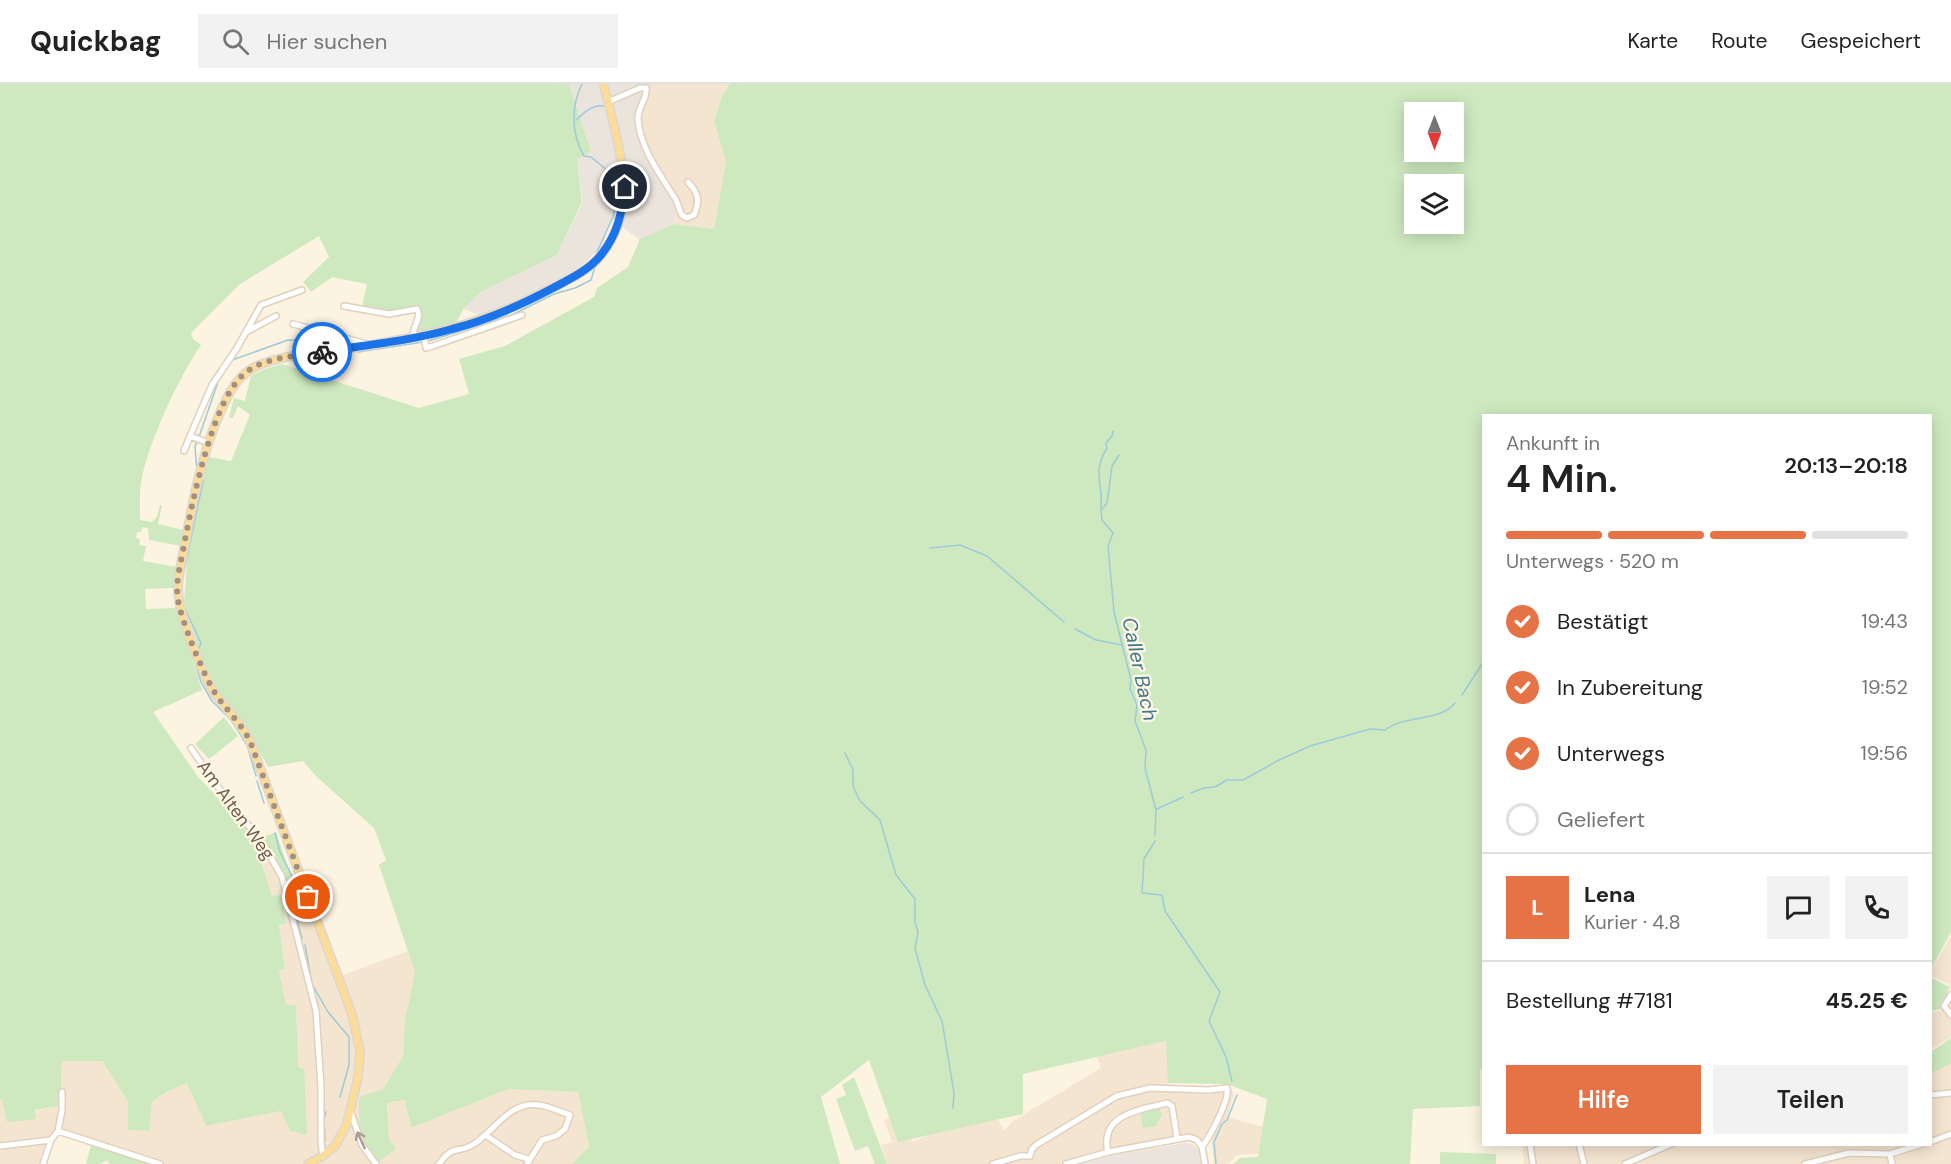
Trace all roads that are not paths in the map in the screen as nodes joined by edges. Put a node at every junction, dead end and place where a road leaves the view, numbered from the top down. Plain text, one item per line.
1 (612, 84) edge
2 (604, 86) edge
3 (608, 102) junction
4 (688, 182) dead end
5 (302, 290) dead end
6 (344, 306) dead end
7 (522, 315) dead end
8 (276, 316) dead end
9 (294, 324) dead end
10 (246, 332) junction
11 (424, 335) junction
12 (413, 337) junction
13 (369, 345) junction
14 (193, 437) junction
15 (206, 442) junction
16 (184, 451) dead end
17 (191, 748) dead end
18 (1951, 995) edge
19 (1951, 1015) edge
20 (62, 1092) dead end
21 (1951, 1094) edge
22 (1932, 1095) edge
23 (351, 1113) junction
24 (58, 1131) junction
25 (1951, 1134) edge
26 (487, 1136) junction
27 (1177, 1138) junction
28 (51, 1140) junction
29 (1932, 1141) edge
30 (0, 1146) edge
31 (1530, 1146) edge
32 (1580, 1146) edge
33 (1666, 1146) edge
34 (1916, 1146) edge
35 (1202, 1147) junction
36 (1108, 1152) junction
37 (1890, 1154) junction
38 (323, 1156) junction
39 (1030, 1160) edge
40 (527, 1162) edge
41 (43, 1164) edge
42 (160, 1164) edge
43 (308, 1164) edge
44 (376, 1164) edge
45 (439, 1164) edge
46 (993, 1164) edge
47 (1066, 1164) edge
48 (1205, 1164) edge
49 (1533, 1164) edge
50 (1584, 1164) edge
51 (1625, 1164) edge
52 (1805, 1164) edge
53 (1892, 1164) edge

1 - 2 street
2 - 3 main road
3 - 4 street
3 - 11 main road
5 - 10 street
6 - 12 street
7 - 11 street
8 - 10 street
9 - 13 street
10 - 14 street
11 - 12 main road
12 - 13 main road
13 - 15 main road
14 - 15 street
14 - 16 street
15 - 23 main road
17 - 38 street, Am Alten Weg
18 - 19 street
20 - 24 street
21 - 22 street
23 - 38 main road
44 -> 23 street
24 - 28 street
24 - 42 street
25 - 29 street
26 - 40 street
26 - 40 street
26 - 45 street
27 - 35 street
27 - 36 street
27 - 36 street
28 - 30 street
28 - 41 street
31 - 49 street
32 - 50 street
33 - 51 street
34 - 37 street
35 - 39 street
35 - 48 street
36 - 47 street
37 - 52 street
37 - 53 street
38 - 43 main road
39 - 46 street

